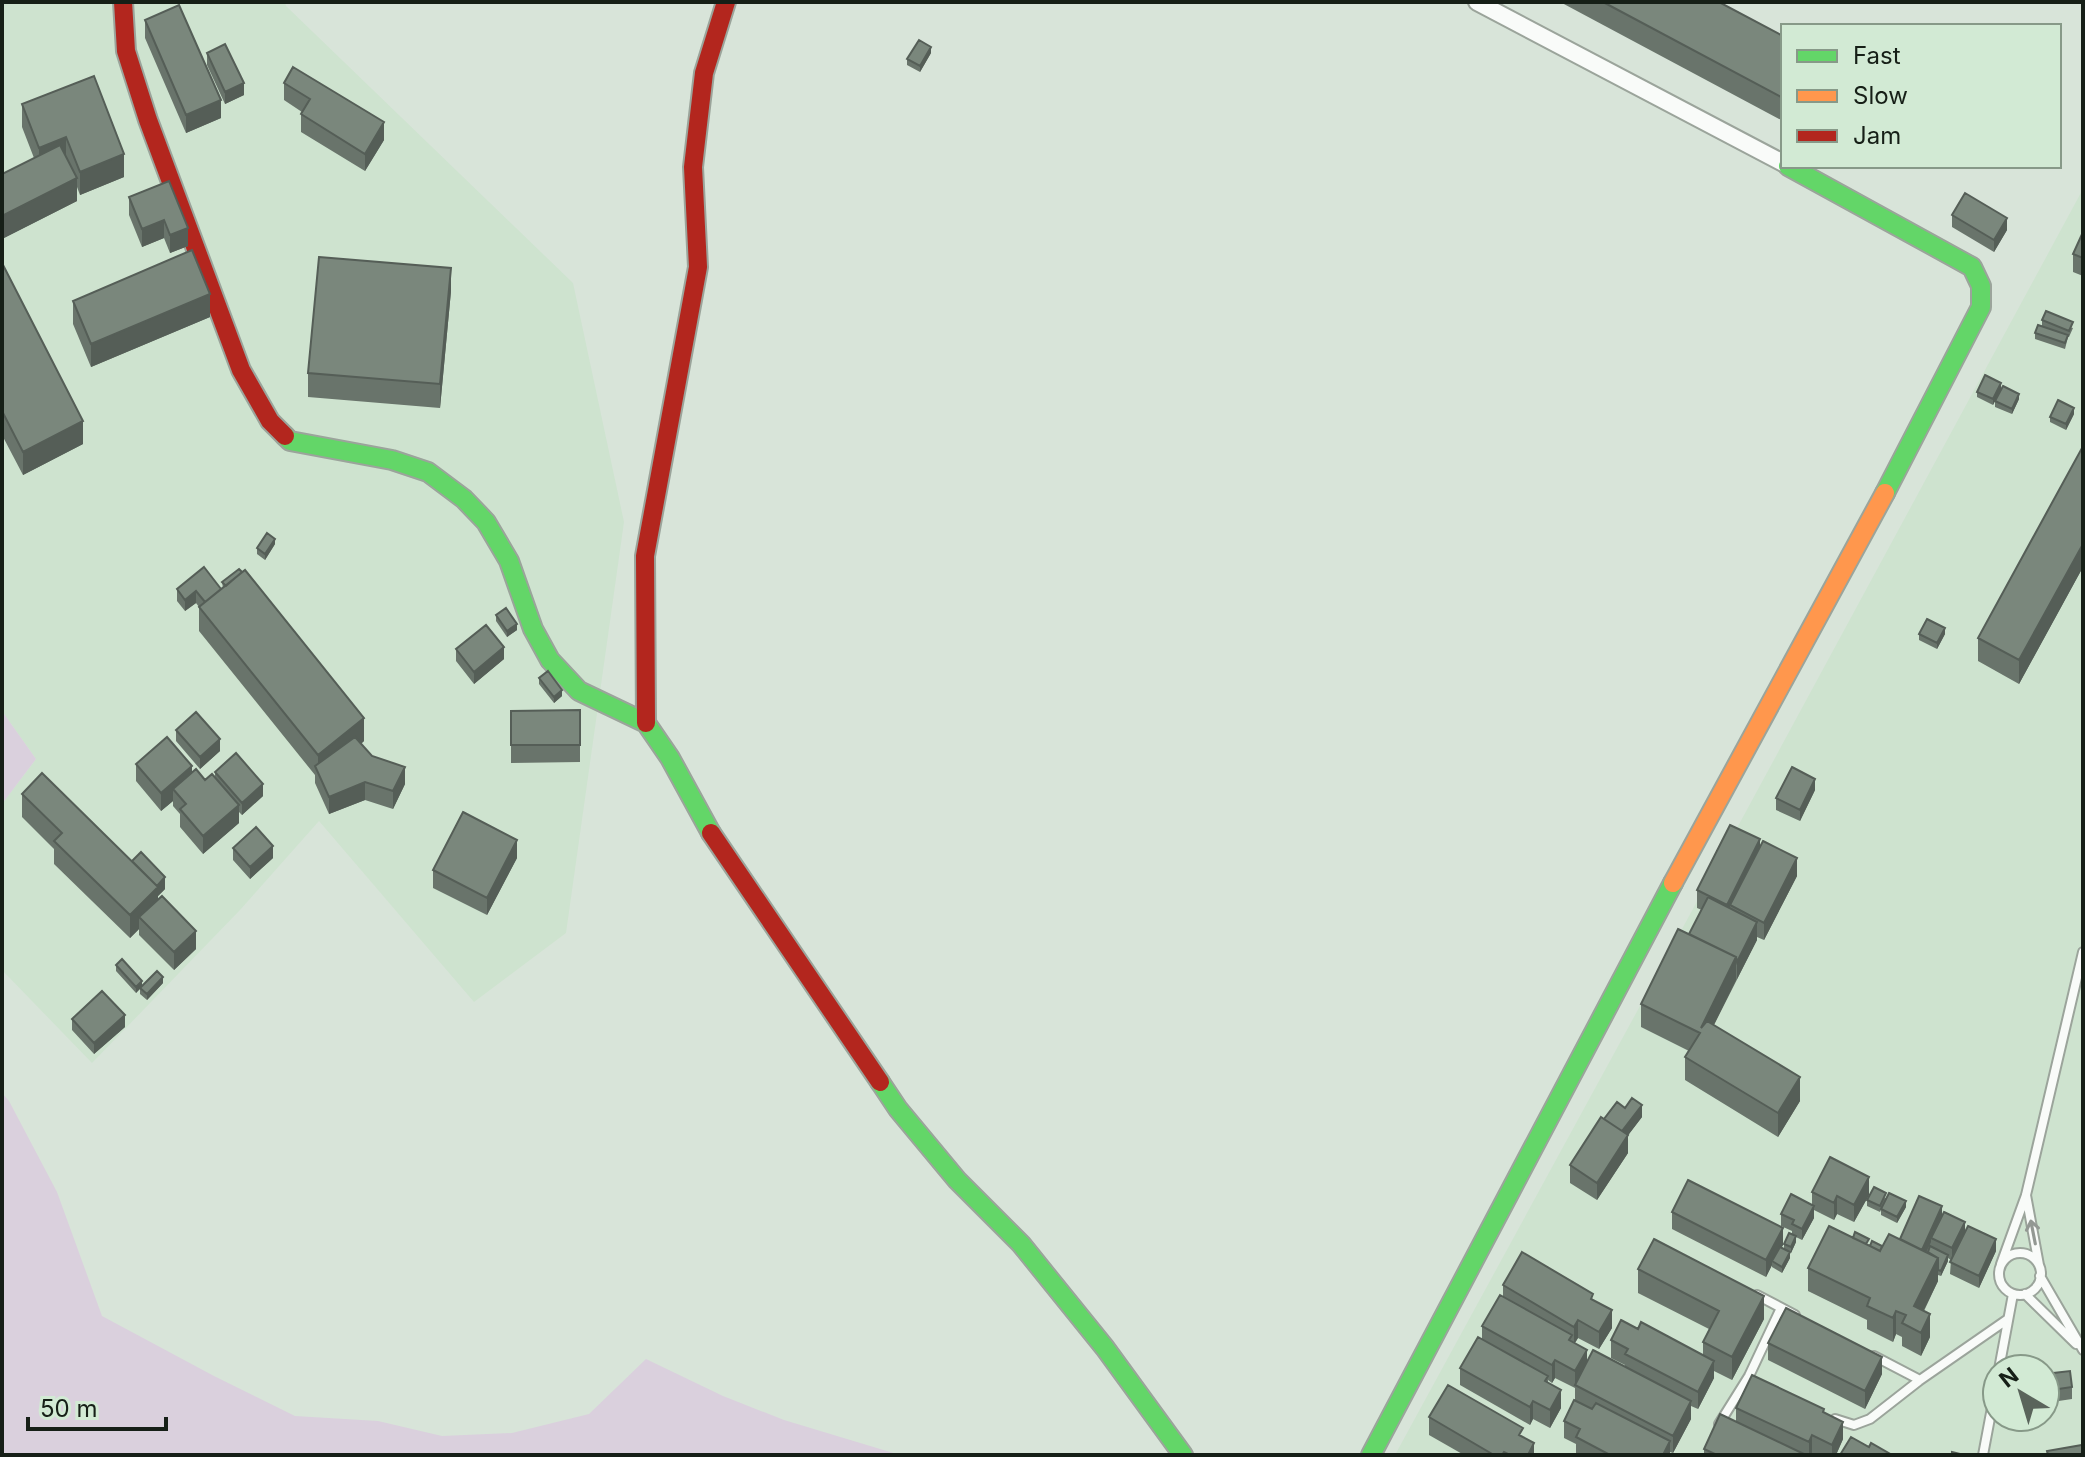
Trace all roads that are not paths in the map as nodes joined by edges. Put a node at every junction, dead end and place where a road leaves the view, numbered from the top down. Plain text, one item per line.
1 (123, 2) edge
2 (726, 2) edge
3 (1477, 2) edge
4 (1781, 162) edge
5 (1792, 168) edge
6 (646, 723) junction
7 (2083, 952) edge
8 (2026, 1195) junction
9 (2001, 1264) junction
10 (2040, 1273) junction
11 (1754, 1293) edge
12 (2013, 1294) junction
13 (2025, 1294) junction
14 (1781, 1308) junction
15 (2008, 1319) junction
16 (1809, 1322) edge
17 (2083, 1350) edge
18 (1864, 1351) edge
19 (2002, 1353) edge
20 (1749, 1376) junction
21 (1920, 1380) junction
22 (1761, 1382) edge
23 (1826, 1415) edge
24 (1716, 1429) edge
25 (1987, 1433) edge
26 (1183, 1455) edge
27 (1371, 1455) edge
28 (1983, 1455) edge

1 - 6 street
2 - 6 street
3 - 4 street
5 - 27 street
6 - 26 street
7 - 8 lane
8 - 9 lane
10 -> 8 lane
9 - 10 lane
9 - 12 lane
10 - 13 lane
10 - 17 lane
11 - 14 lane
12 - 13 lane
12 - 15 lane
13 - 17 lane
14 - 16 lane
14 - 20 lane
15 - 19 lane
15 - 21 lane
18 - 21 lane
20 - 22 lane
20 - 24 lane
21 - 23 lane
25 - 28 lane

